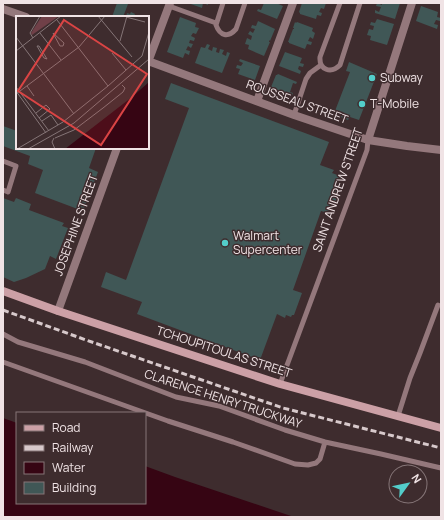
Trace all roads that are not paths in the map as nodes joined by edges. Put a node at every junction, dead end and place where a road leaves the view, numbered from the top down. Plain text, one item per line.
1 (224, 3) edge
2 (245, 3) edge
3 (293, 3) edge
4 (340, 3) edge
5 (360, 3) edge
6 (412, 3) edge
7 (169, 4) edge
8 (3, 9) edge
9 (23, 16) edge
10 (216, 23) junction
11 (149, 58) edge
12 (149, 61) edge
13 (321, 65) junction
14 (257, 101) junction
15 (294, 115) junction
16 (368, 140) junction
17 (117, 149) edge
18 (441, 150) edge
19 (3, 161) edge
20 (3, 190) edge
21 (3, 291) edge
22 (438, 305) dead end
23 (58, 311) junction
24 (3, 334) edge
25 (3, 362) edge
26 (280, 384) junction
27 (143, 412) edge
28 (146, 413) edge
29 (398, 416) junction
30 (441, 428) edge
31 (325, 442) junction
32 (441, 468) edge

1 - 10 lane
2 - 10 lane
3 - 14 street
4 - 13 lane
5 - 13 lane
6 - 16 street, SAINT ANDREW STREET
7 - 10 lane
7 - 11 street
8 - 9 street
12 - 14 street, ROUSSEAU STREET
13 - 15 lane
14 - 15 street, ROUSSEAU STREET
15 - 16 street, ROUSSEAU STREET
16 - 18 street, ROUSSEAU STREET
16 - 26 lane, SAINT ANDREW STREET
17 - 23 street, JOSEPHINE STREET
19 - 20 lane
21 - 23 street, TCHOUPITOULAS STREET
22 - 29 lane
23 - 26 street, TCHOUPITOULAS STREET
24 - 31 lane, CLARENCE HENRY TRUCKWAY
25 - 27 lane
26 - 29 street, TCHOUPITOULAS STREET
28 - 31 lane
29 - 30 street, TCHOUPITOULAS STREET
31 - 32 lane, CLARENCE HENRY TRUCKWAY

